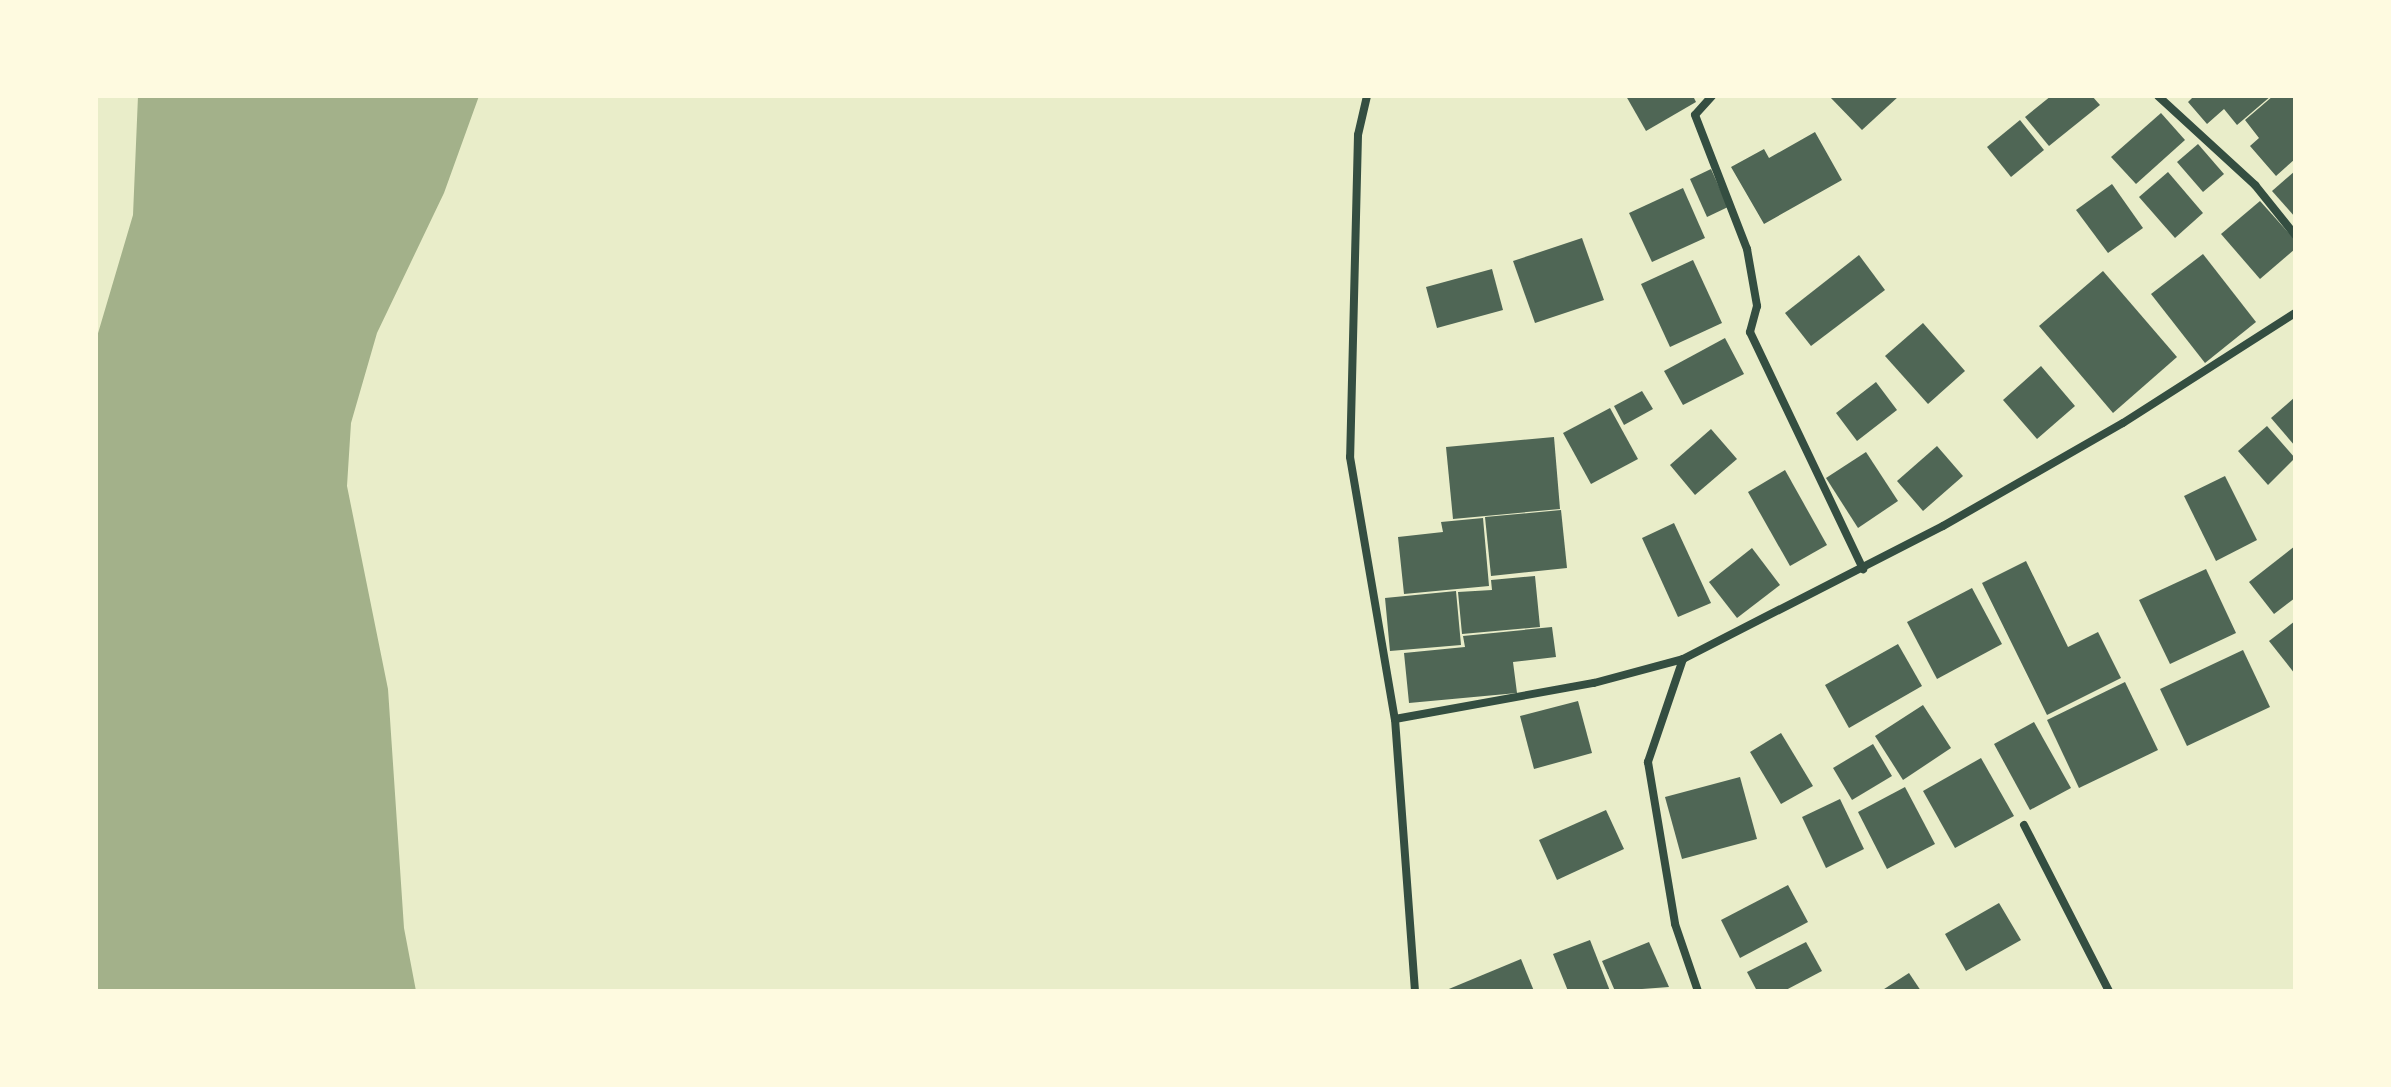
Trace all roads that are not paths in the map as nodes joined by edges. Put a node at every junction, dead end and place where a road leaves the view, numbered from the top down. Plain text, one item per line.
1 (1367, 96) edge
2 (1712, 96) edge
3 (2158, 96) edge
4 (2295, 235) edge
5 (2295, 313) edge
6 (1863, 569) junction
7 (1683, 659) junction
8 (1395, 719) junction
9 (2024, 825) dead end
10 (1415, 991) edge
11 (1698, 991) edge
12 (2109, 991) edge

1 - 8 street
2 - 6 street
3 - 4 street
5 - 6 street
6 - 7 street
7 - 8 street
7 - 11 street
8 - 10 street
9 - 12 street

